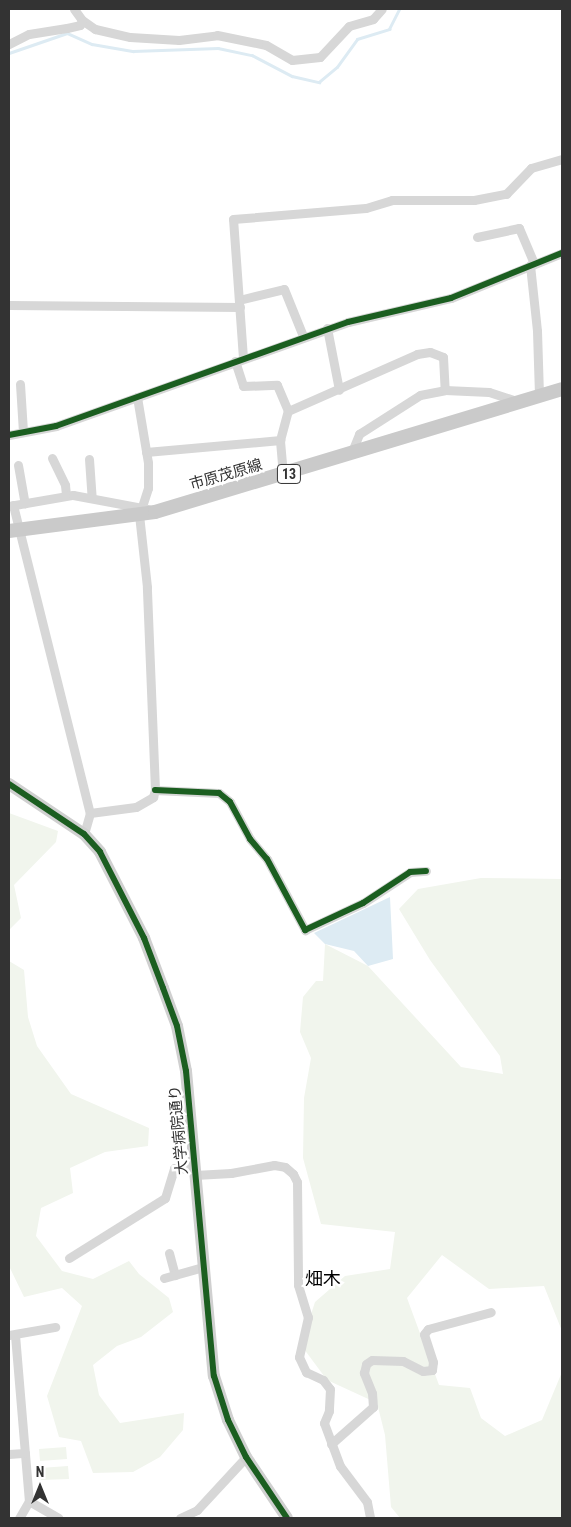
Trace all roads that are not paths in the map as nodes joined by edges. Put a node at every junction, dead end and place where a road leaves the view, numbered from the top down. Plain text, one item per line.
1 (74, 9) edge
2 (382, 9) edge
3 (82, 20) junction
4 (9, 44) edge
5 (562, 159) edge
6 (477, 237) dead end
7 (562, 253) edge
8 (532, 265) junction
9 (239, 303) junction
10 (9, 305) edge
11 (326, 328) junction
12 (303, 336) junction
13 (239, 360) junction
14 (20, 384) dead end
15 (339, 390) junction
16 (445, 390) junction
17 (562, 390) edge
18 (538, 396) junction
19 (137, 397) junction
20 (517, 401) junction
21 (288, 412) junction
22 (23, 432) junction
23 (9, 435) edge
24 (280, 440) junction
25 (146, 452) junction
26 (351, 454) junction
27 (52, 458) dead end
28 (89, 459) dead end
29 (18, 465) dead end
30 (283, 475) junction
31 (66, 495) junction
32 (92, 498) junction
33 (24, 503) junction
34 (11, 506) edge
35 (145, 511) junction
36 (14, 530) edge
37 (9, 784) edge
38 (155, 790) junction
39 (90, 813) junction
40 (84, 834) junction
41 (426, 871) dead end
42 (195, 1172) junction
43 (169, 1253) dead end
44 (69, 1258) dead end
45 (203, 1267) junction
46 (175, 1274) junction
47 (164, 1278) dead end
48 (491, 1312) dead end
49 (55, 1327) dead end
50 (12, 1335) edge
51 (331, 1444) junction
52 (25, 1453) junction
53 (9, 1454) edge
54 (246, 1457) junction
55 (29, 1501) junction
56 (19, 1518) edge
57 (58, 1518) edge
58 (180, 1518) edge
59 (287, 1518) edge
60 (370, 1518) edge

1 - 3 street
2 - 3 street
3 - 4 street
5 - 9 street
6 - 8 street
7 - 8 street
8 - 11 street
8 - 18 street
9 - 10 street
9 - 12 street
9 - 13 street
11 - 12 street
11 - 15 street
12 - 13 street
13 - 19 street
13 - 21 street
14 - 22 street
15 - 16 street
15 - 21 street
16 - 20 street
16 - 26 street
17 - 18 main road, 市原茂原線 / 13
18 - 20 main road, 市原茂原線 / 13
19 - 22 street
19 - 25 street
20 - 26 main road, 市原茂原線 / 13
21 - 24 street
22 - 23 street
24 - 25 street
24 - 30 street
25 - 35 street
26 - 30 main road, 市原茂原線 / 13
27 - 31 street
28 - 32 street
29 - 33 street
30 - 35 main road, 市原茂原線 / 13
31 - 32 street
31 - 33 street
32 - 35 street
33 - 34 street
34 - 36 street
35 - 36 main road, 市原茂原線 / 13
35 - 38 street
36 - 39 street
37 - 40 street, 大学病院通り
38 - 39 street
38 - 41 street
39 - 40 street
40 - 42 street, 大学病院通り
42 - 44 street
42 - 45 street, 大学病院通り
42 - 51 street
43 - 46 street
45 - 46 street
45 - 54 street, 大学病院通り
46 - 47 street
48 - 51 street
49 - 50 street
50 - 52 street
51 - 60 street
52 - 53 street
52 - 55 street
54 - 58 street
54 - 59 street, 大学病院通り
55 - 56 street
55 - 57 street

